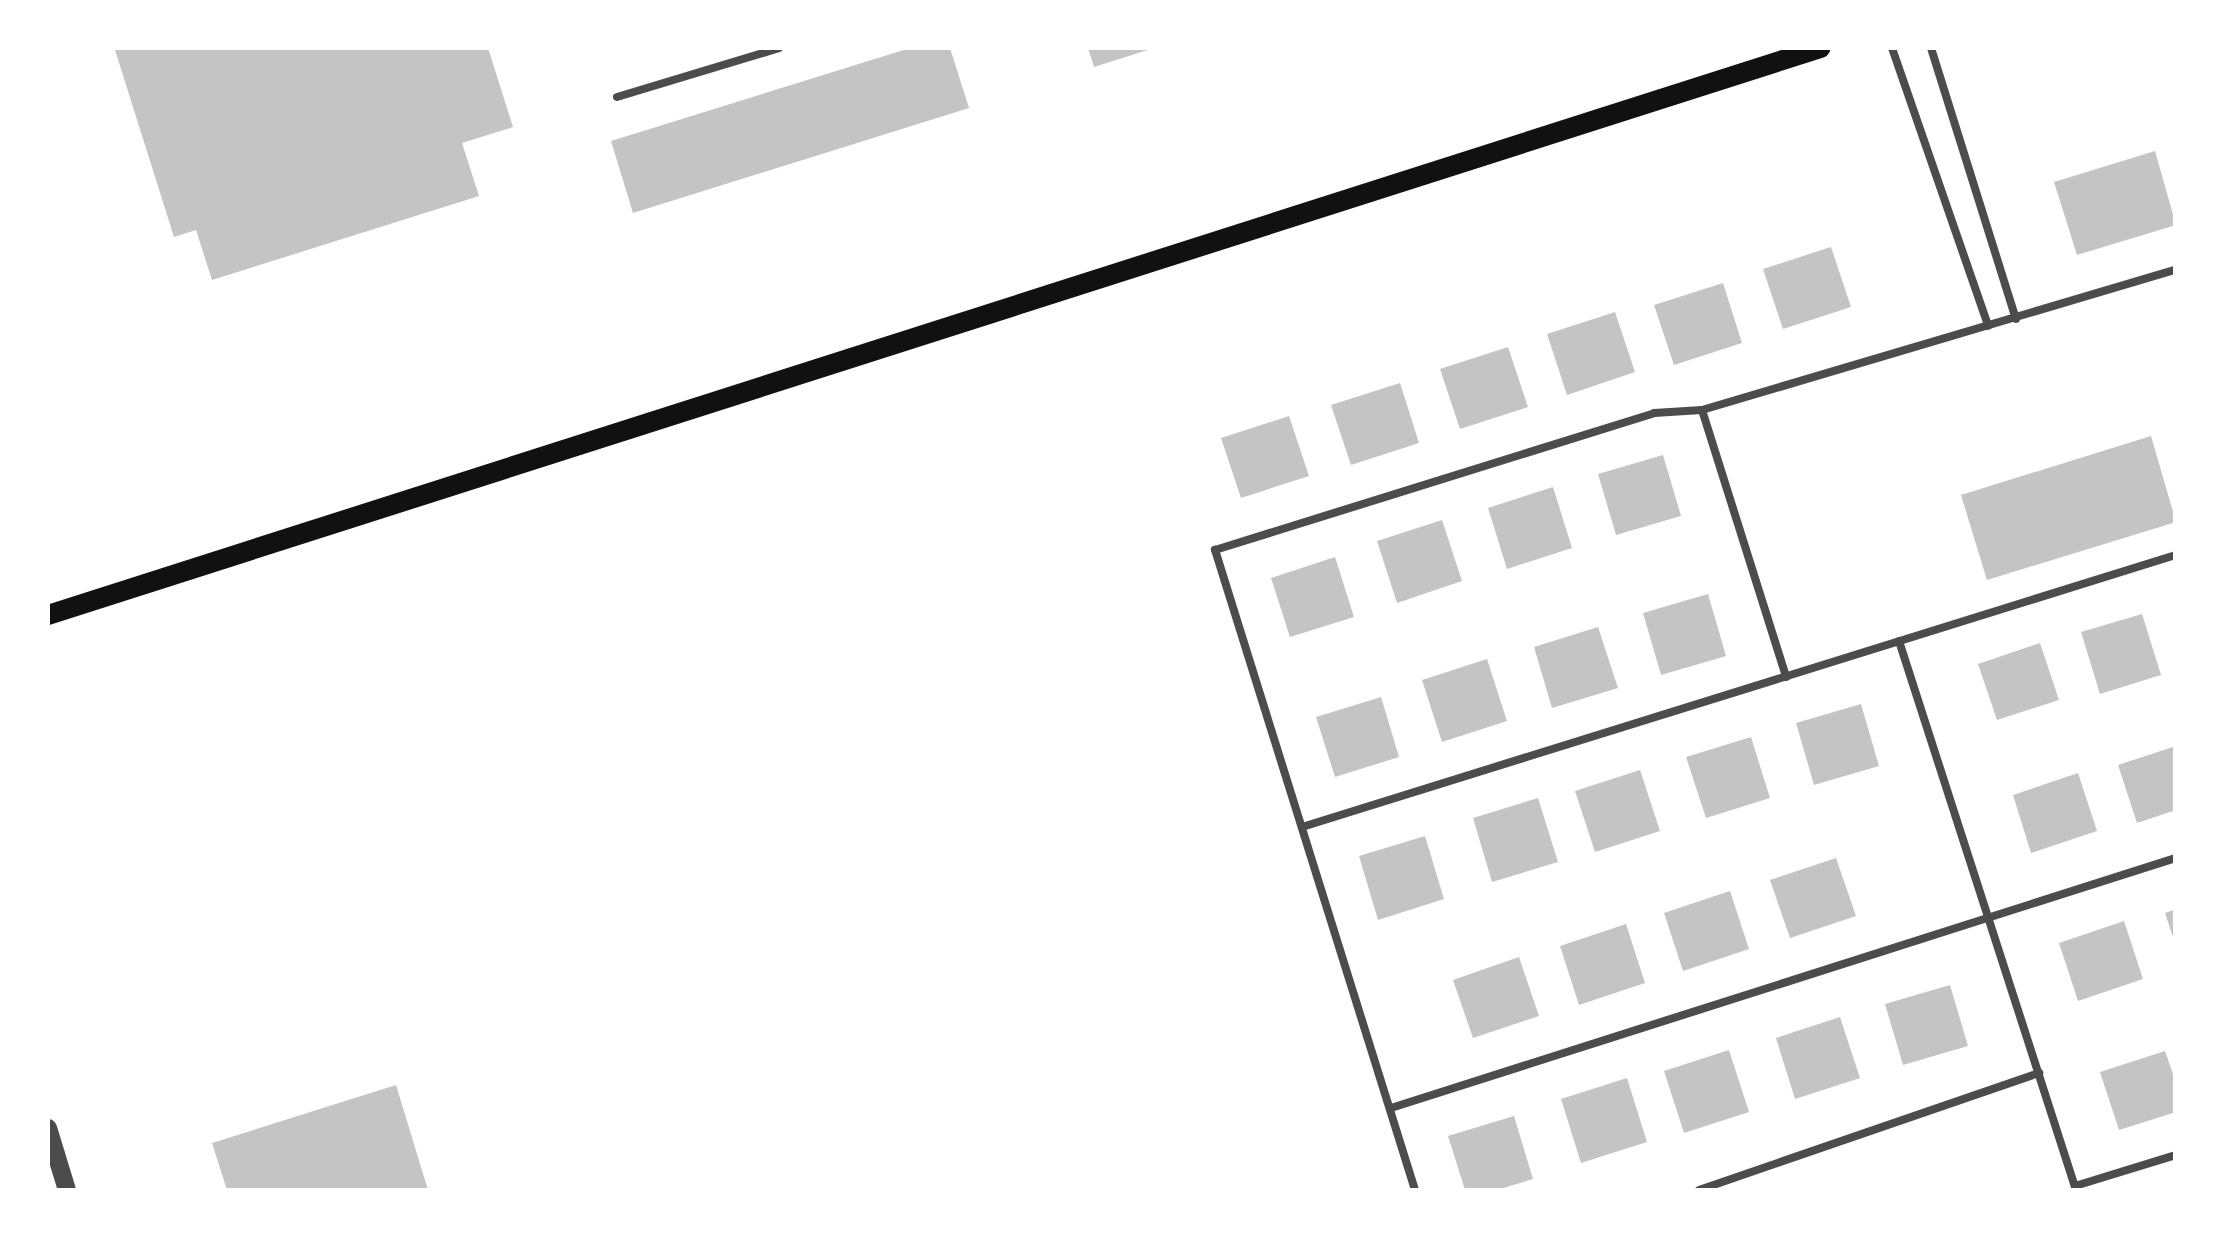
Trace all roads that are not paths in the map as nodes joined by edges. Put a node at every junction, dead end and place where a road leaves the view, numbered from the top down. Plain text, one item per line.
1 (779, 48) edge
2 (1820, 48) edge
3 (1892, 48) edge
4 (1931, 48) edge
5 (617, 97) dead end
6 (2176, 270) edge
7 (2016, 318) junction
8 (1988, 326) junction
9 (1702, 410) junction
10 (2176, 555) edge
11 (48, 615) edge
12 (1899, 641) junction
13 (1786, 677) junction
14 (1302, 827) junction
15 (2176, 858) edge
16 (1988, 918) junction
17 (2038, 1073) junction
18 (1391, 1108) junction
19 (48, 1128) edge
20 (2176, 1155) edge
21 (2076, 1188) edge
22 (66, 1190) edge
23 (1415, 1190) edge
24 (1699, 1190) edge

1 - 5 lane
2 - 11 main road
3 - 8 lane
4 - 7 lane
6 - 7 lane
7 - 8 lane
8 - 9 lane
9 - 13 lane
9 - 14 lane
10 - 12 lane
12 - 13 lane
12 - 16 lane
13 - 14 lane
14 - 18 lane
15 - 16 lane
16 - 17 lane
16 - 18 lane
17 - 21 lane
17 - 24 lane
18 - 23 lane
19 - 22 street
20 - 21 lane

